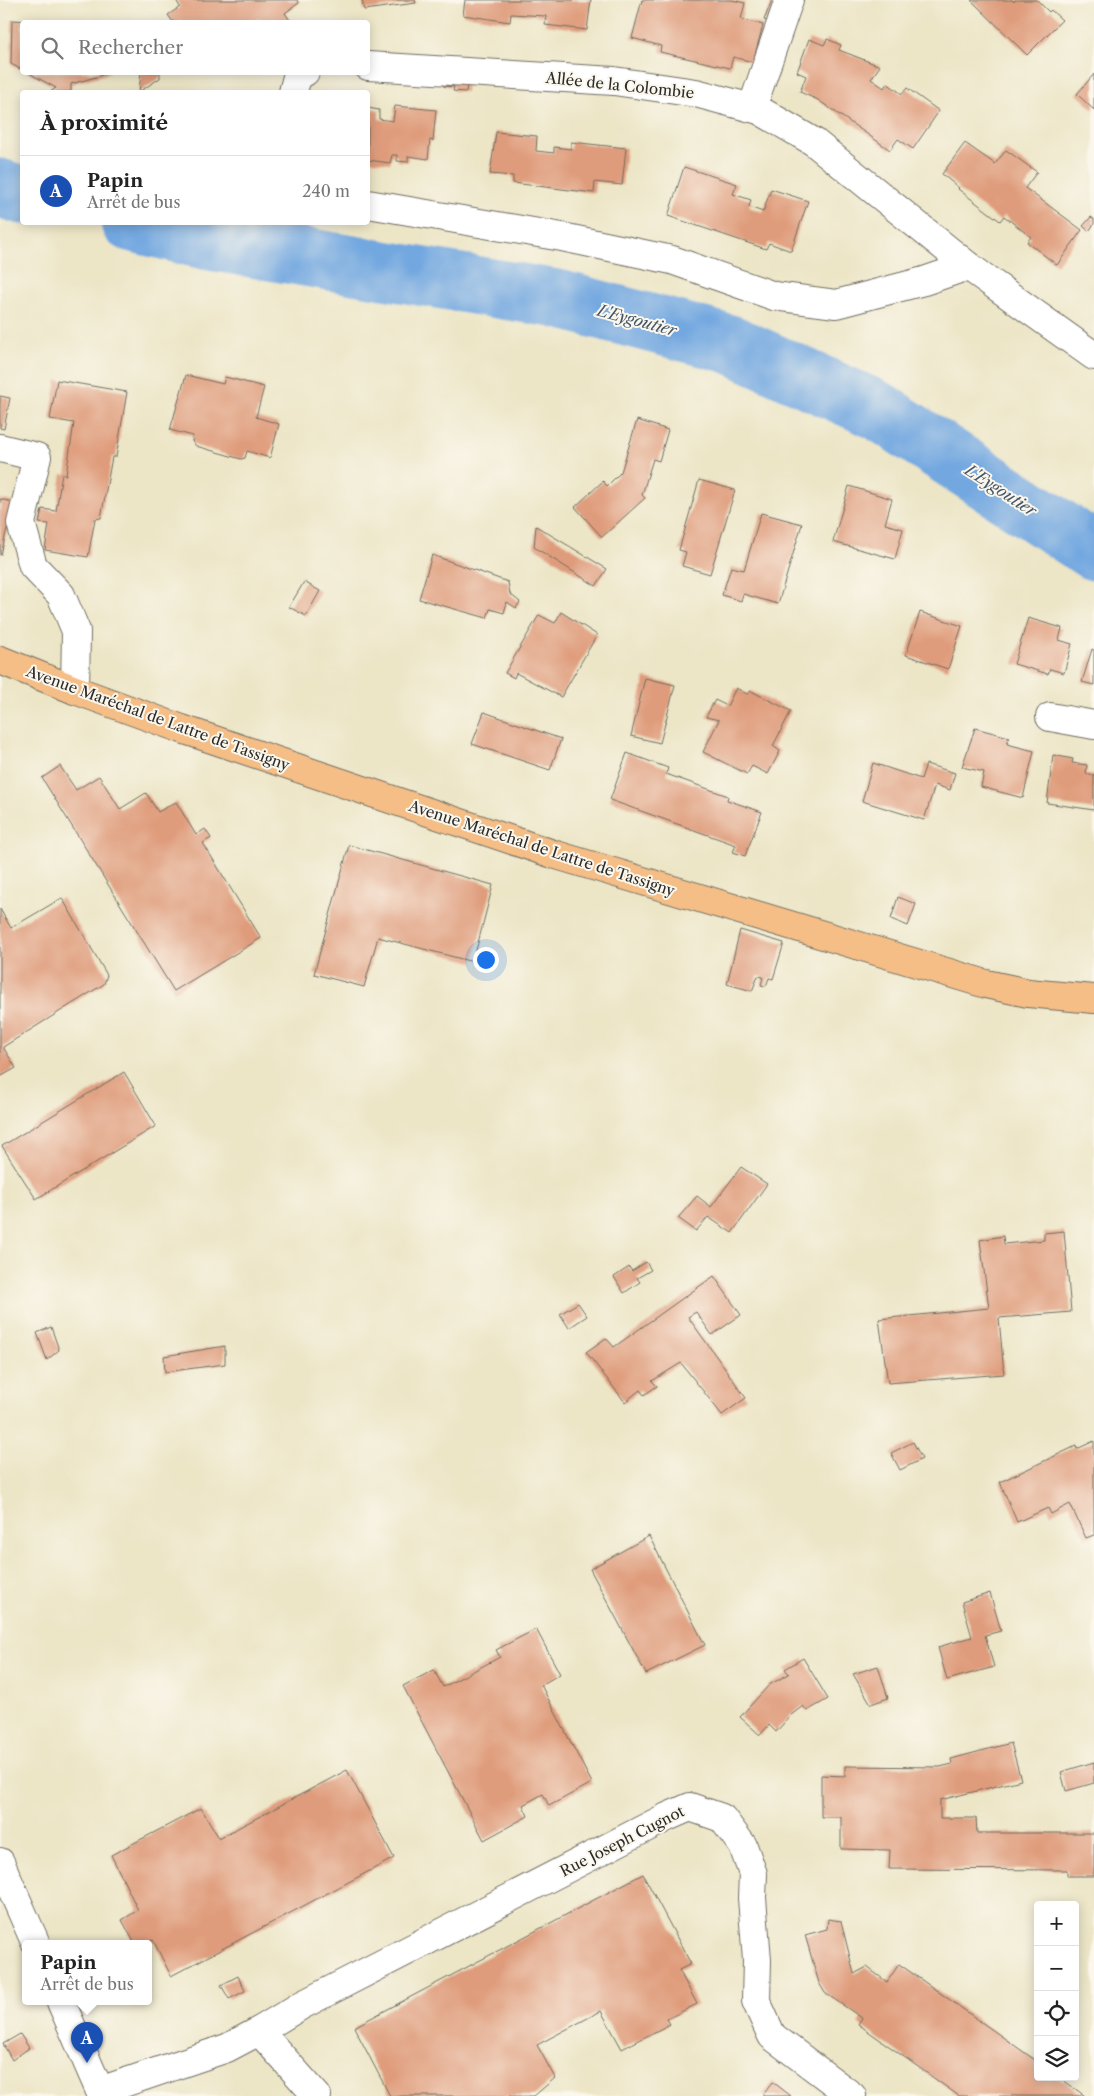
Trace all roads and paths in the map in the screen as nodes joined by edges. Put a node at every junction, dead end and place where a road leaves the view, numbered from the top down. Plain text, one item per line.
1 (790, 0) edge
2 (370, 66) edge
3 (300, 75) edge
4 (294, 90) edge
5 (752, 108) junction
6 (370, 204) edge
7 (968, 266) junction
8 (1094, 356) edge
9 (0, 448) edge
10 (0, 660) edge
11 (76, 690) junction
12 (1050, 717) dead end
13 (1094, 725) edge
14 (1094, 999) edge
15 (0, 1862) edge
16 (34, 1940) edge
17 (62, 2005) edge
18 (259, 2031) junction
19 (101, 2094) edge
20 (317, 2096) edge
21 (852, 2096) edge

1 - 5 street
2 - 5 street, Allée de la Colombie
3 - 4 street
5 - 7 street, Allée de la Colombie
6 - 7 street
7 - 8 street, Allée de la Colombie
9 - 11 street
10 - 11 main road, Avenue Maréchal de Lattre de Tassigny
11 - 14 main road, Avenue Maréchal de Lattre de Tassigny
12 - 13 street
15 - 16 street
17 - 19 street
18 - 19 street, Rue Joseph Cugnot
18 - 20 street
18 - 21 street, Rue Joseph Cugnot

